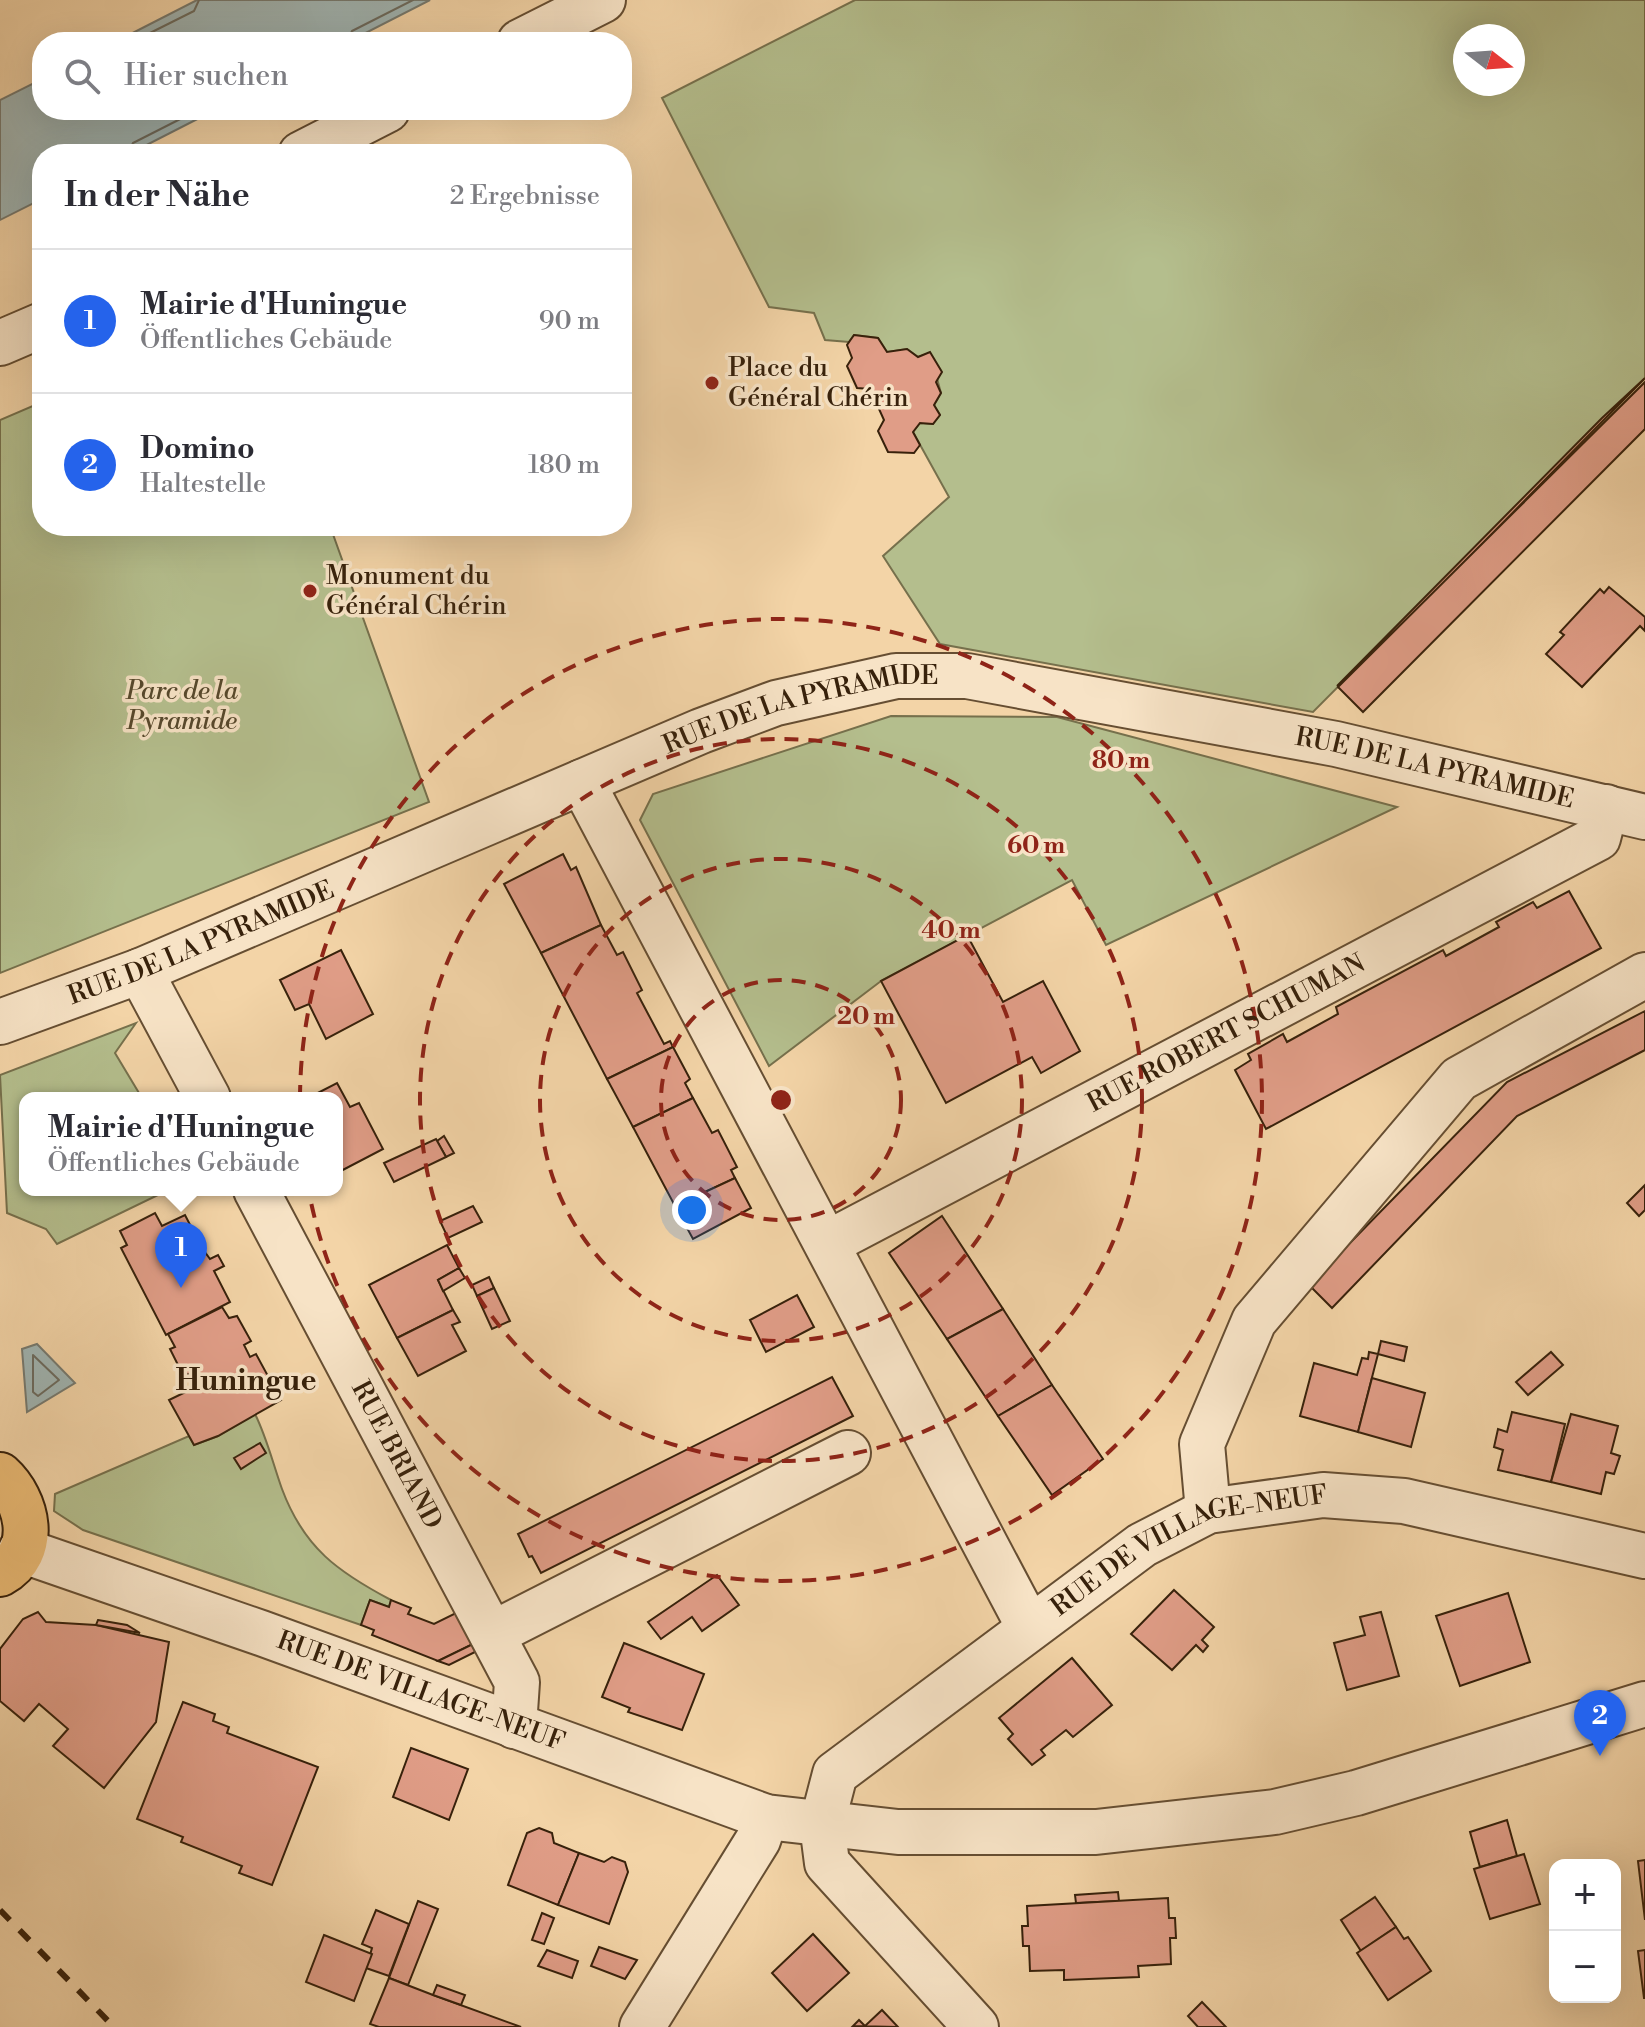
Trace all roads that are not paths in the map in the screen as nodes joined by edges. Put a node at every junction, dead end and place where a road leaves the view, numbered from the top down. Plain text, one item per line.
1 (603, 0) edge
2 (540, 32) edge
3 (367, 120) edge
4 (321, 144) edge
5 (32, 329) edge
6 (0, 343) edge
7 (582, 782) junction
8 (1626, 812) edge
9 (140, 971) junction
10 (1645, 975) edge
11 (0, 1022) edge
12 (205, 1092) edge
13 (259, 1196) edge
14 (828, 1243) junction
15 (848, 1453) dead end
16 (0, 1475) edge
17 (1208, 1511) junction
18 (1645, 1556) edge
19 (11, 1562) edge
20 (1029, 1627) junction
21 (492, 1634) junction
22 (1645, 1704) edge
23 (514, 1726) junction
24 (766, 1817) junction
25 (822, 1824) junction
26 (642, 2027) edge
27 (976, 2027) edge

1 - 2 street
3 - 4 street
5 - 6 street
7 - 8 street, RUE DE LA PYRAMIDE
7 - 9 street, RUE DE LA PYRAMIDE
7 - 14 street
8 - 14 street, RUE ROBERT SCHUMAN
9 - 11 street, RUE DE LA PYRAMIDE
9 - 12 street
10 - 17 street
13 - 21 street, RUE BRIAND
14 - 20 street
15 - 21 street
16 - 19 main road
17 - 18 street, RUE DE VILLAGE-NEUF
17 - 20 street, RUE DE VILLAGE-NEUF
19 - 23 street, RUE DE VILLAGE-NEUF
20 - 25 street, RUE DE VILLAGE-NEUF
21 - 23 street, RUE BRIAND
22 - 25 street, RUE DE VILLAGE-NEUF
23 - 24 street, RUE DE VILLAGE-NEUF
24 - 25 street, RUE DE VILLAGE-NEUF
24 - 26 street
25 - 27 street

